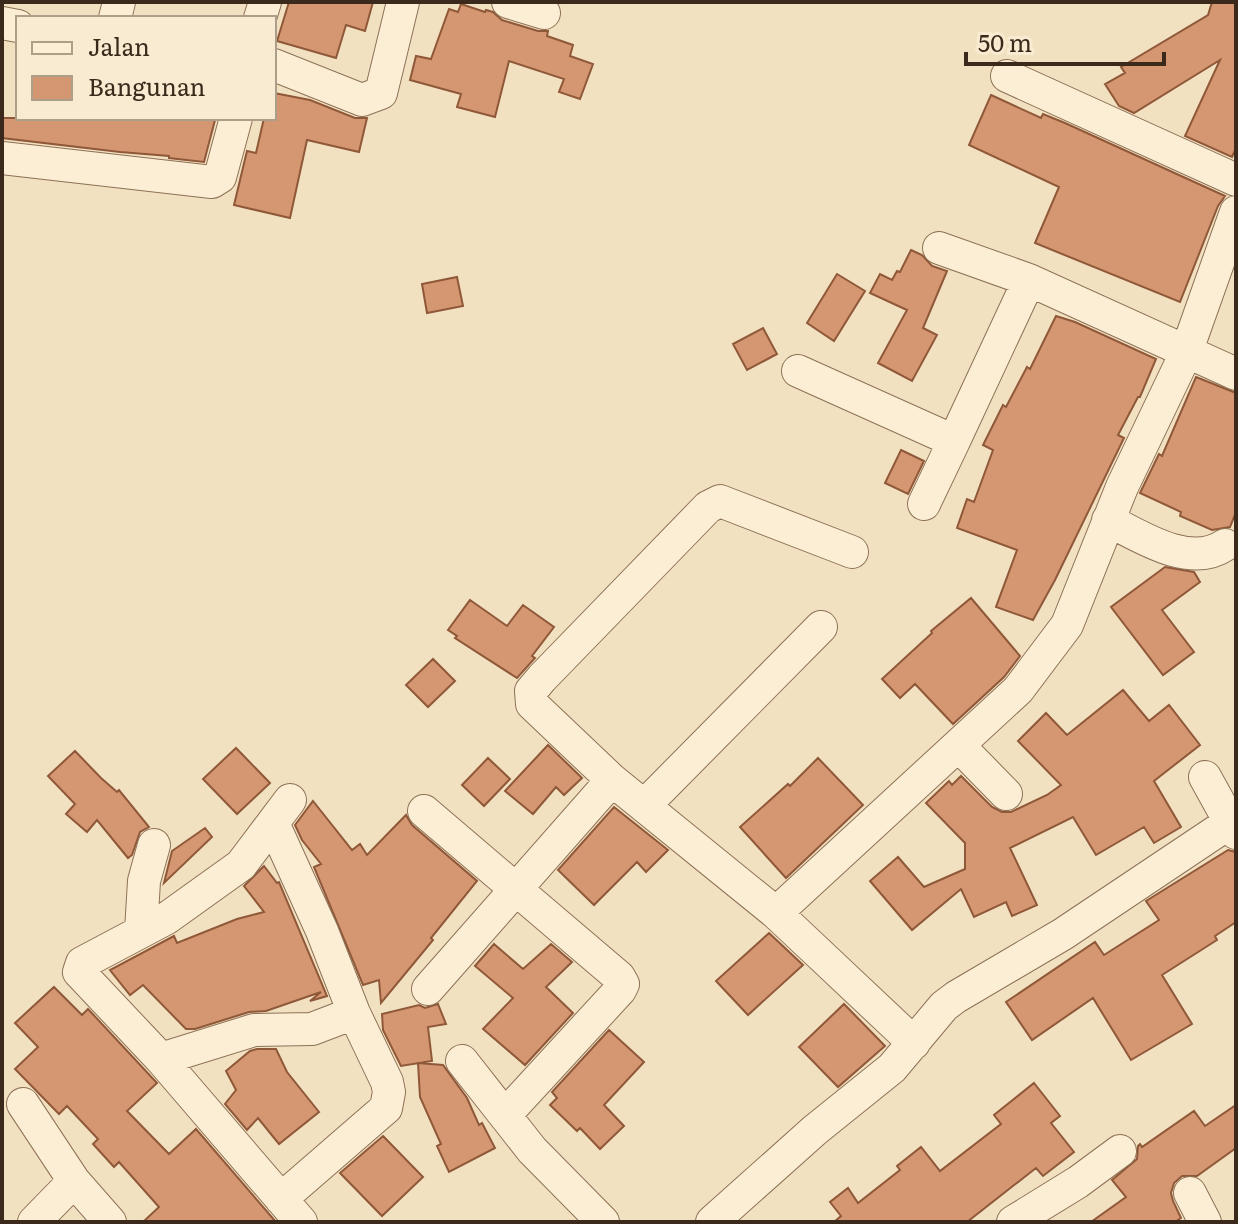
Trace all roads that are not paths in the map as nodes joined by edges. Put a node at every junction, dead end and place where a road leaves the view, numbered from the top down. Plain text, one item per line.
1 (403, 2) edge
2 (508, 2) edge
3 (544, 13) dead end
4 (276, 66) edge
5 (1007, 76) dead end
6 (235, 120) edge
7 (2, 158) edge
8 (1236, 180) edge
9 (1236, 212) edge
10 (939, 248) dead end
11 (1029, 280) junction
12 (1186, 353) junction
13 (798, 371) dead end
14 (1236, 374) edge
15 (954, 441) junction
16 (924, 504) dead end
17 (1108, 520) junction
18 (1225, 545) dead end
19 (852, 552) dead end
20 (821, 627) dead end
21 (959, 746) junction
22 (1205, 777) dead end
23 (612, 780) junction
24 (1006, 794) dead end
25 (644, 806) junction
26 (424, 811) dead end
27 (1233, 828) edge
28 (154, 845) dead end
29 (515, 890) junction
30 (776, 913) junction
31 (141, 931) junction
32 (428, 989) dead end
33 (354, 1013) junction
34 (914, 1043) junction
35 (161, 1059) junction
36 (462, 1061) dead end
37 (23, 1104) dead end
38 (506, 1114) junction
39 (1120, 1151) dead end
40 (74, 1181) junction
41 (1190, 1193) dead end
42 (291, 1211) edge
43 (34, 1222) edge
44 (110, 1222) edge
45 (603, 1222) edge
46 (712, 1222) edge
47 (1013, 1222) edge
48 (1205, 1222) edge

1 - 4 street
2 - 3 street
5 - 8 street
6 - 7 street
9 - 12 street
10 - 11 street
11 - 12 street
11 - 15 street
12 - 14 street
12 - 17 street
13 - 15 street
15 - 16 street
17 - 18 street
17 - 21 street
19 - 23 street
20 - 25 street
21 - 24 street
21 - 30 street
22 - 27 street
23 - 25 street
23 - 29 street
25 - 30 street
26 - 29 street
27 - 34 street
28 - 31 street
29 - 32 street
29 - 38 street
30 - 34 street
31 - 33 street
31 - 35 street
33 - 35 street
33 - 42 street
34 - 46 street
35 - 42 street
36 - 38 street
37 - 40 street
38 - 45 street
39 - 47 street
40 - 43 street
40 - 44 street
41 - 48 street

